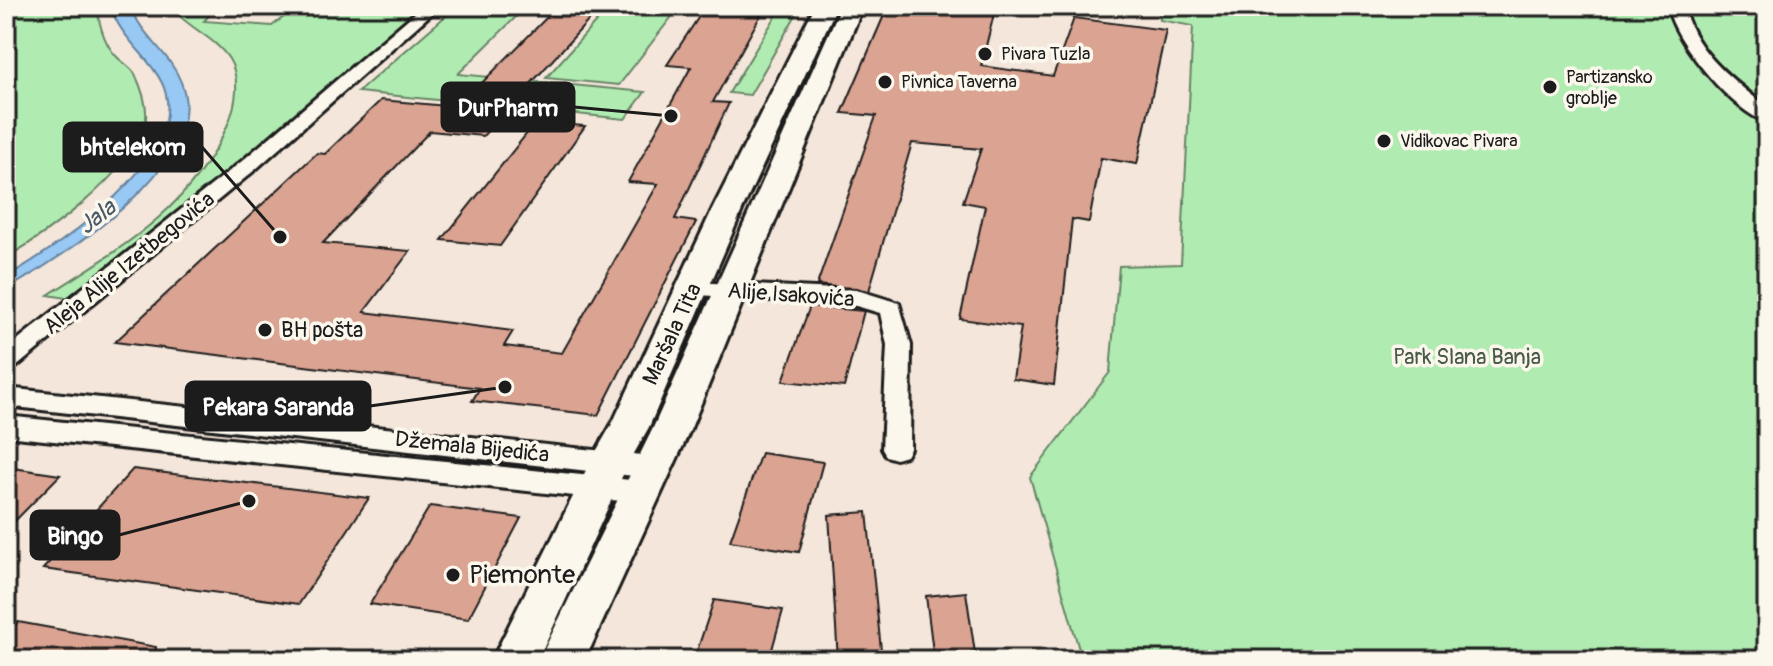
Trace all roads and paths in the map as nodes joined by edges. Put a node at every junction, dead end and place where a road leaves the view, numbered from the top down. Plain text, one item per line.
1 (432, 6) edge
2 (1682, 6) edge
3 (834, 14) edge
4 (1767, 116) edge
5 (693, 289) junction
6 (731, 289) junction
7 (6, 362) edge
8 (6, 397) edge
9 (6, 426) edge
10 (896, 449) dead end
11 (603, 475) junction
12 (646, 480) junction
13 (515, 660) edge
14 (562, 660) edge

1 - 7 street, Aleja Alije Izetbegovića
2 - 4 street
3 - 5 main road, Maršala Tita
3 - 6 main road, Maršala Tita
5 - 6 street, Alije Isakovića
5 - 11 main road, Maršala Tita
6 - 10 street, Alije Isakovića
6 - 12 main road, Maršala Tita
8 - 11 street, Džemala Bijedića
9 - 11 street, Džemala Bijedića
11 - 12 street, Džemala Bijedića
11 - 13 main road, Maršala Tita
12 - 14 main road, Maršala Tita

